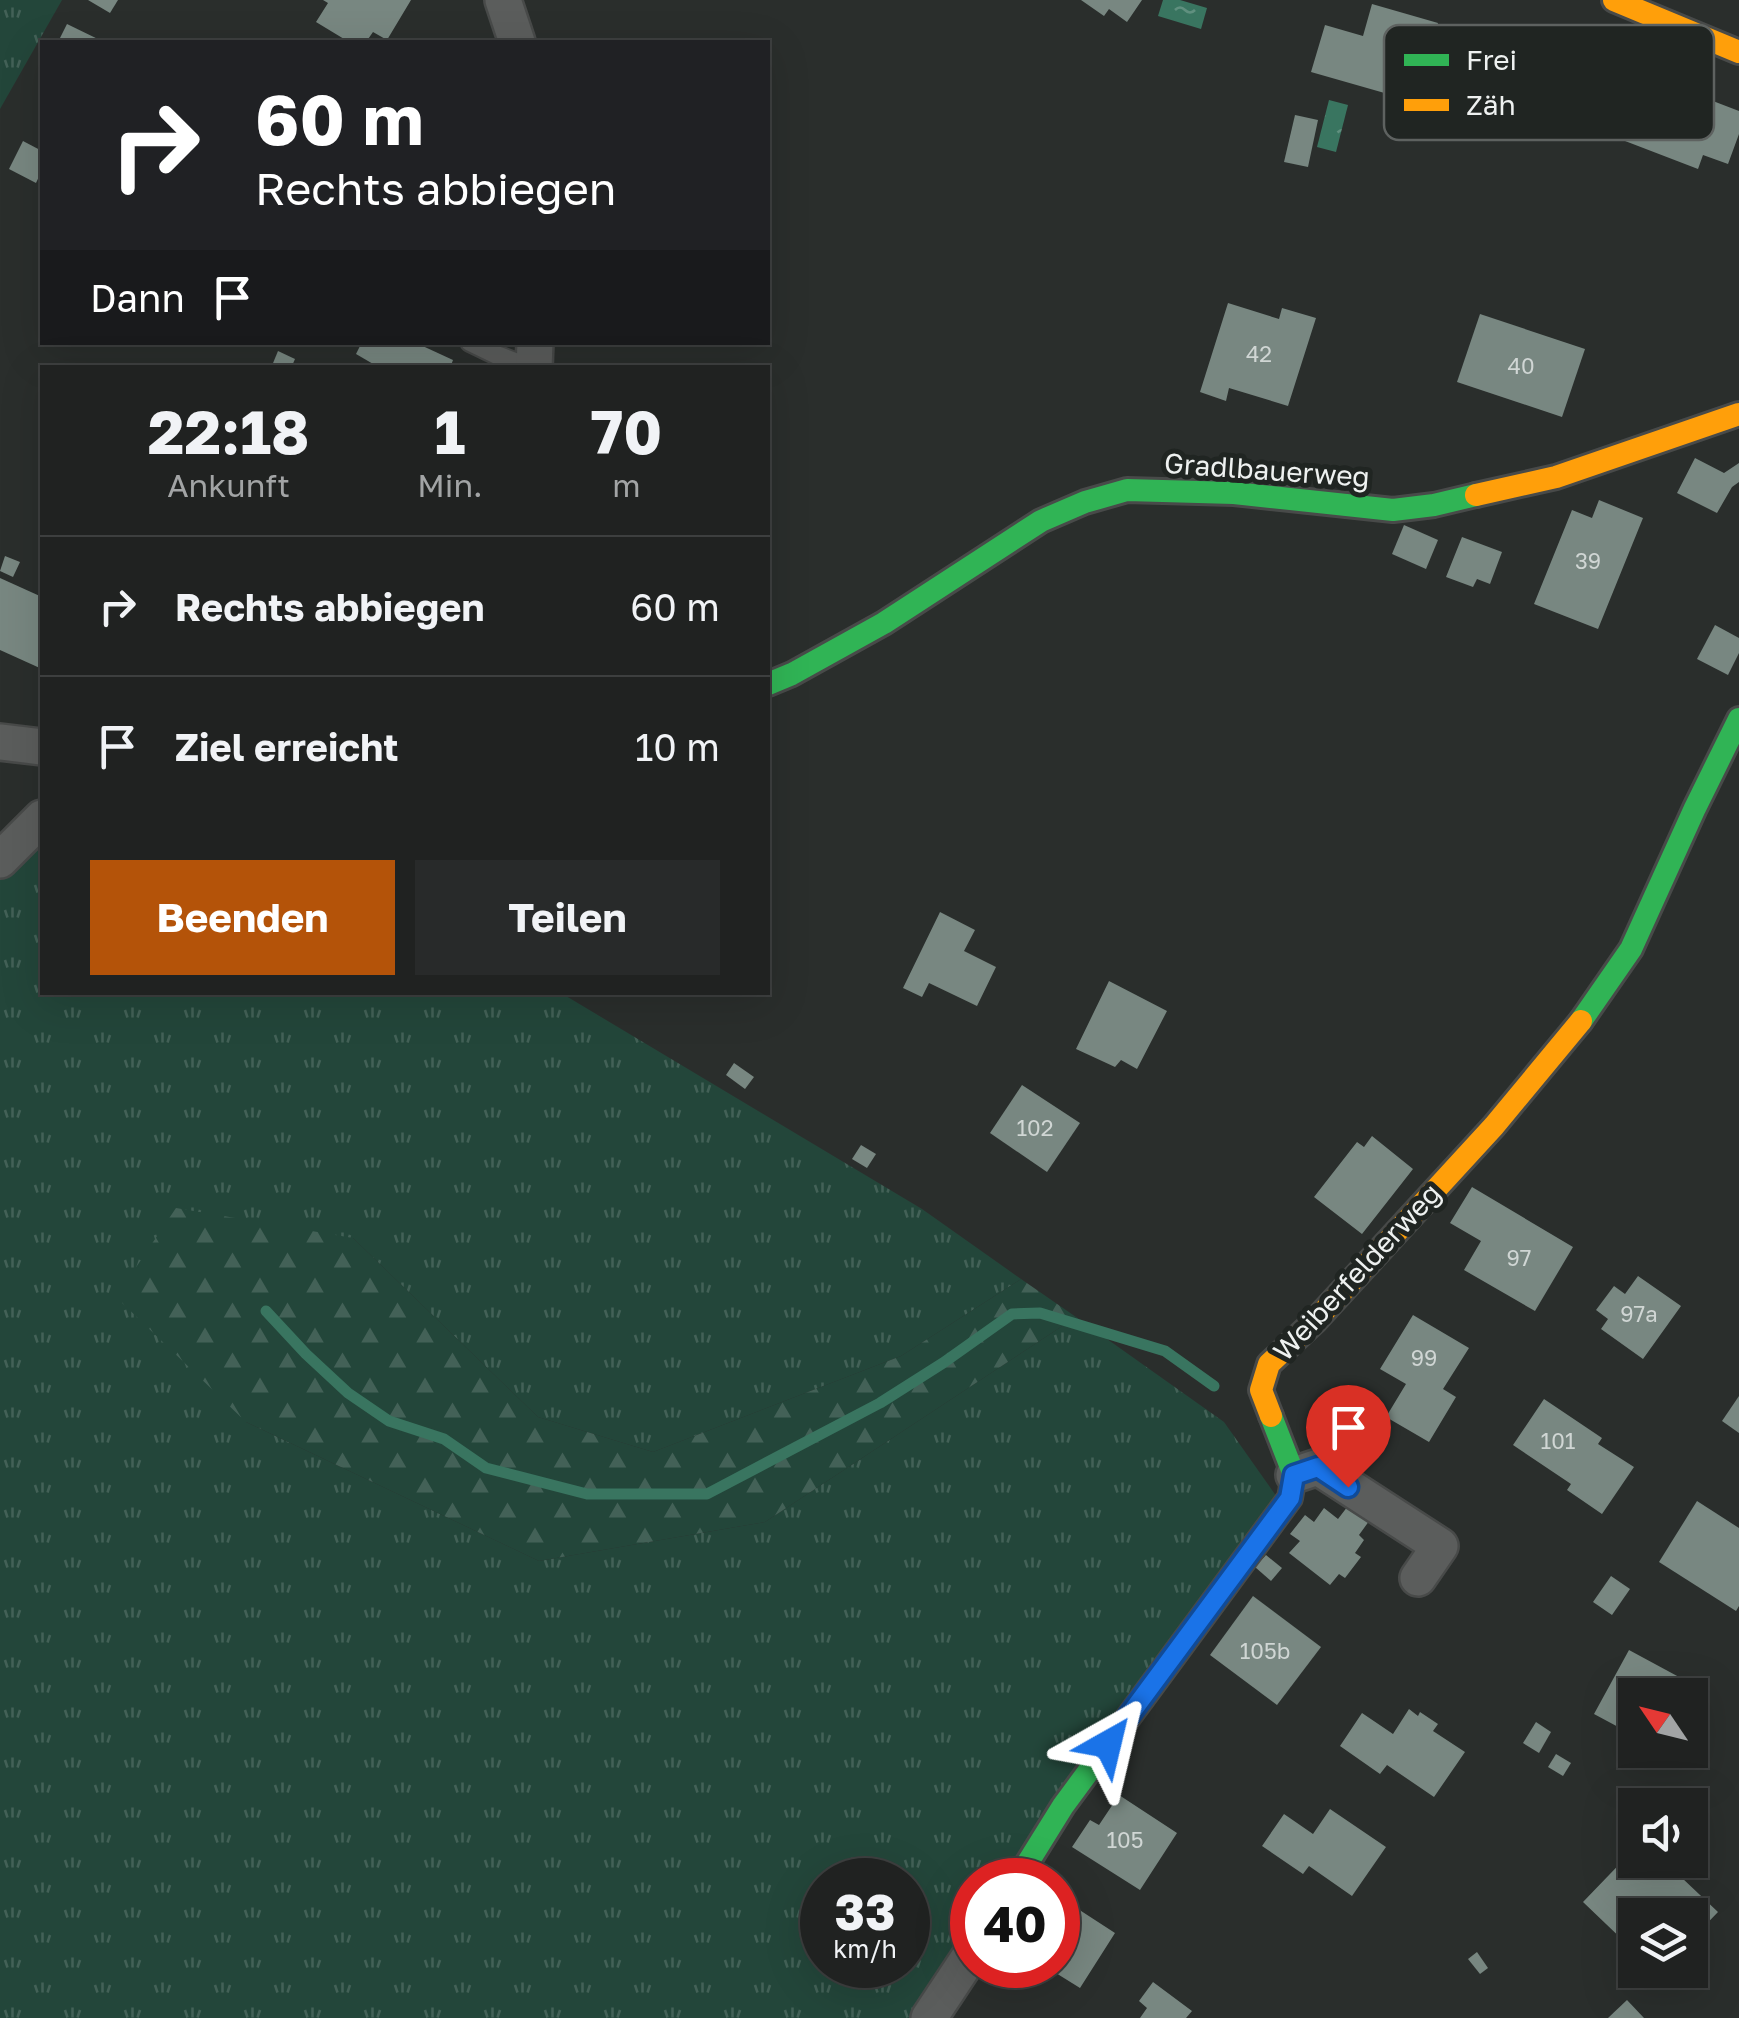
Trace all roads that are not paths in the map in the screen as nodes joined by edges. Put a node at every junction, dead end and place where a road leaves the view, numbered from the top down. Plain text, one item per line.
1 (503, 0) edge
2 (1614, 0) edge
3 (1674, 25) edge
4 (516, 40) edge
5 (1714, 42) edge
6 (1739, 52) edge
7 (476, 345) edge
8 (524, 365) edge
9 (1739, 414) edge
10 (770, 683) edge
11 (1739, 719) edge
12 (0, 742) edge
13 (40, 748) edge
14 (40, 820) edge
15 (0, 860) edge
16 (1294, 1475) junction
17 (1418, 1578) dead end
18 (1031, 1858) edge
19 (950, 1988) edge
20 (930, 2018) edge

1 - 4 street
2 - 3 street
5 - 6 street
7 - 8 lane
9 - 10 street, Gradlbauerweg
11 - 16 street, Weiberfelderweg
12 - 13 street
14 - 15 street
16 - 17 street
16 - 18 street
19 - 20 street

